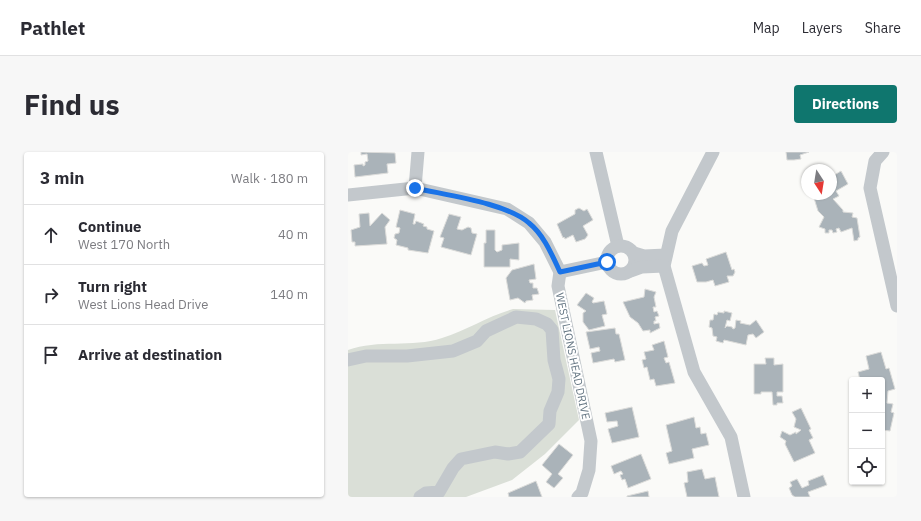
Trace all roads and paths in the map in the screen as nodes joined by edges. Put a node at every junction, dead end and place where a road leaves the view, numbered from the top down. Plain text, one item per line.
1 (418, 152) edge
2 (596, 152) edge
3 (713, 152) edge
4 (883, 152) edge
5 (415, 188) junction
6 (348, 195) edge
7 (618, 246) junction
8 (634, 253) junction
9 (665, 261) junction
10 (607, 262) junction
11 (631, 271) junction
12 (560, 272) junction
13 (897, 306) edge
14 (348, 360) edge
15 (582, 496) edge
16 (420, 497) edge
17 (744, 497) edge

1 - 5 street
2 - 7 street
3 - 9 street
4 - 13 street
5 - 6 street, WEST LIONS HEAD DRIVE
5 - 12 street, WEST LIONS HEAD DRIVE
7 - 8 street
7 - 10 street
8 - 9 street
8 - 11 street
9 - 11 street
9 - 17 street
10 - 11 street
10 - 12 street
12 - 15 street, WEST LIONS HEAD DRIVE
14 - 16 street

